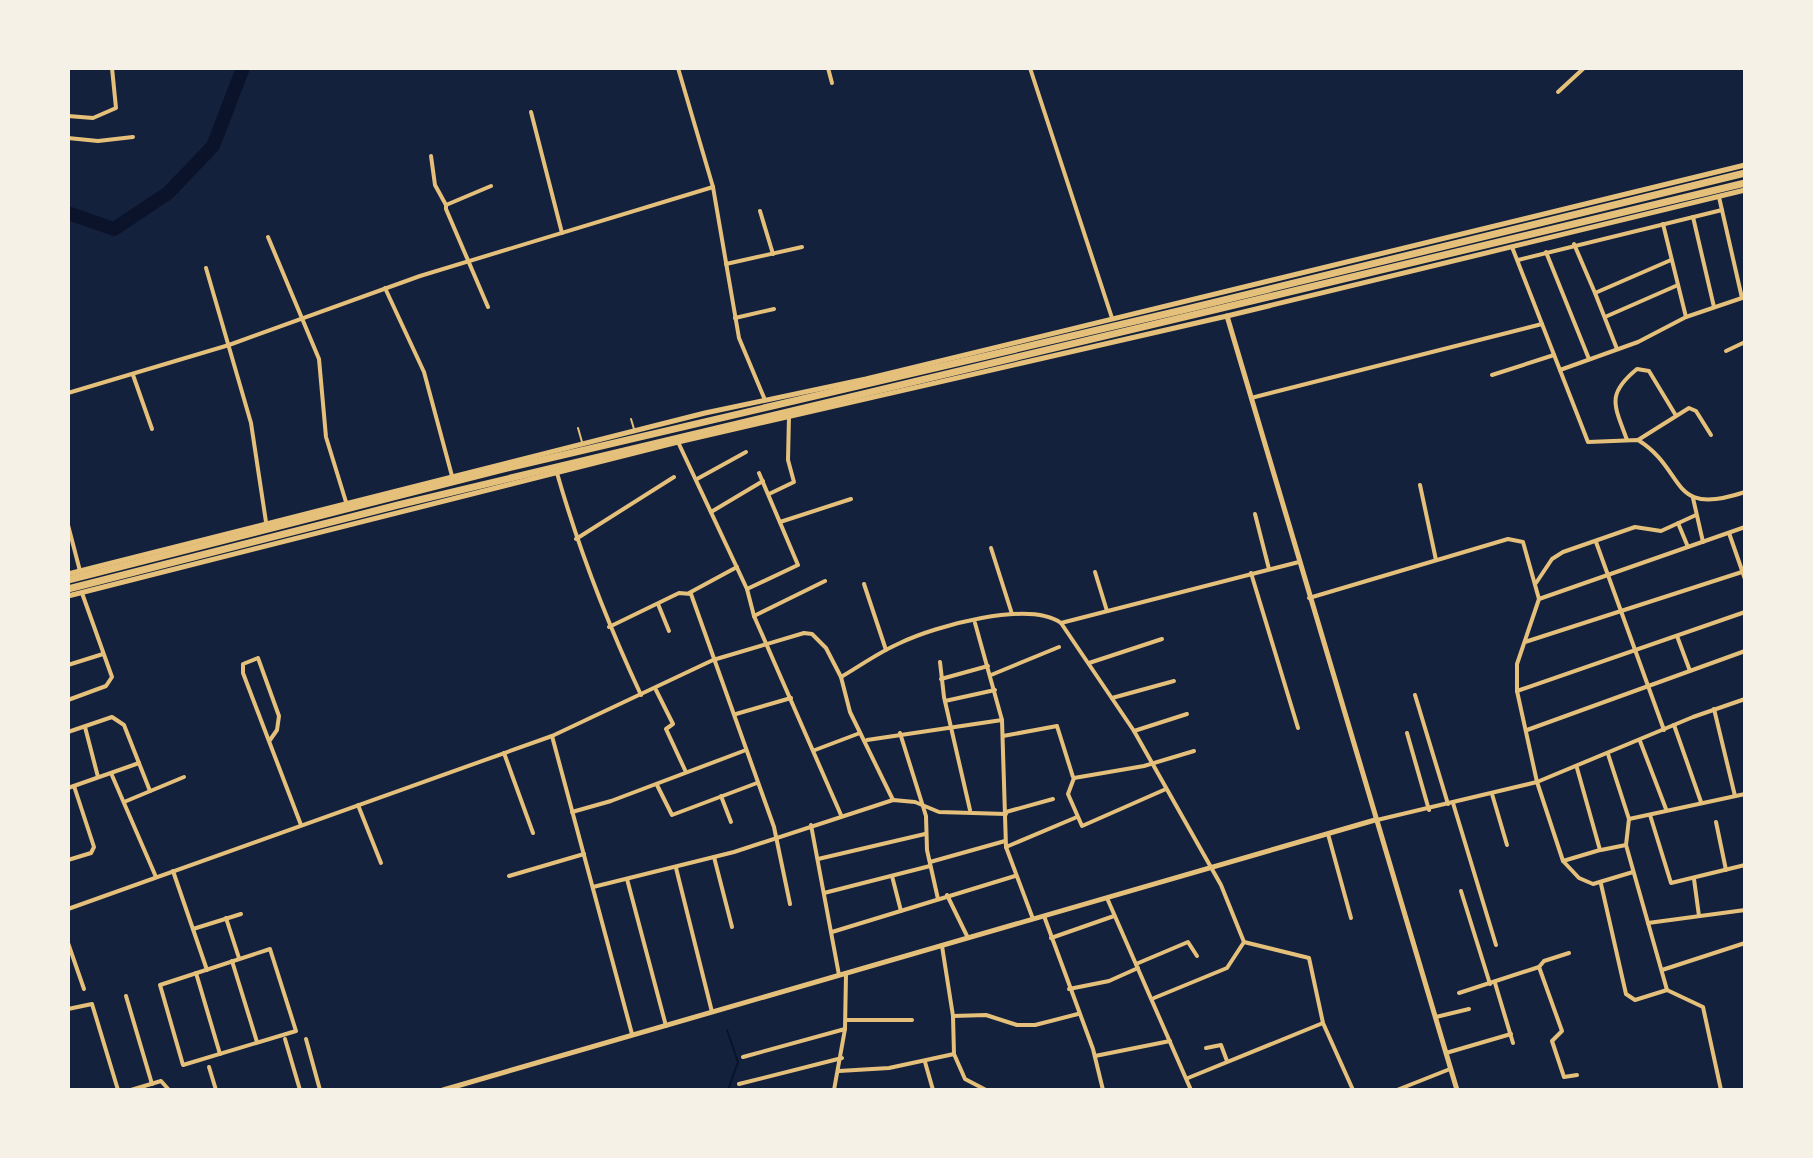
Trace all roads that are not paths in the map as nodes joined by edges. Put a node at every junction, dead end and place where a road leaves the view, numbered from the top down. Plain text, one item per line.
1 (112, 68) edge
2 (678, 68) edge
3 (828, 68) edge
4 (1030, 68) edge
5 (1584, 68) edge
6 (832, 83) dead end
7 (1558, 92) dead end
8 (531, 112) dead end
9 (68, 116) edge
10 (133, 137) dead end
11 (68, 138) edge
12 (431, 156) dead end
13 (1745, 165) edge
14 (1745, 173) edge
15 (1745, 183) edge
16 (491, 186) dead end
17 (713, 187) junction
18 (1745, 190) edge
19 (1708, 196) junction
20 (1719, 197) junction
21 (1621, 204) junction
22 (446, 205) junction
23 (1598, 210) junction
24 (1722, 210) junction
25 (760, 211) dead end
26 (1623, 214) junction
27 (1693, 217) junction
28 (1600, 219) junction
29 (1663, 224) junction
30 (1508, 226) junction
31 (562, 233) junction
32 (268, 237) dead end
33 (1527, 239) junction
34 (1574, 244) junction
35 (1512, 246) junction
36 (802, 247) dead end
37 (1546, 252) junction
38 (773, 254) junction
39 (1517, 260) junction
40 (1671, 260) junction
41 (470, 261) junction
42 (726, 264) junction
43 (206, 268) dead end
44 (1678, 285) junction
45 (385, 288) junction
46 (1595, 293) junction
47 (1744, 299) edge
48 (1186, 305) junction
49 (488, 307) dead end
50 (1714, 307) junction
51 (774, 309) dead end
52 (1227, 316) junction
53 (301, 317) junction
54 (1605, 317) junction
55 (1686, 317) junction
56 (735, 318) junction
57 (1112, 318) junction
58 (1542, 324) junction
59 (1160, 328) junction
60 (1745, 342) edge
61 (229, 345) junction
62 (1617, 349) junction
63 (1726, 351) dead end
64 (1554, 355) junction
65 (1589, 359) junction
66 (1560, 370) junction
67 (133, 375) junction
68 (1492, 375) dead end
69 (68, 393) edge
70 (1251, 398) junction
71 (765, 400) junction
72 (1675, 414) junction
73 (789, 416) junction
74 (705, 417) junction
75 (631, 419) dead end
76 (578, 428) dead end
77 (152, 429) dead end
78 (635, 430) junction
79 (1711, 435) dead end
80 (1638, 440) junction
81 (1627, 441) junction
82 (678, 442) junction
83 (583, 443) junction
84 (746, 452) dead end
85 (498, 467) junction
86 (557, 473) junction
87 (759, 473) dead end
88 (452, 476) junction
89 (674, 477) dead end
90 (697, 479) junction
91 (763, 481) junction
92 (504, 483) junction
93 (1420, 485) dead end
94 (1745, 492) edge
95 (423, 494) junction
96 (769, 494) junction
97 (1693, 498) junction
98 (851, 499) dead end
99 (398, 500) junction
100 (346, 502) junction
101 (711, 512) junction
102 (1255, 514) dead end
103 (1696, 515) junction
104 (266, 522) junction
105 (780, 522) junction
106 (1678, 523) junction
107 (68, 525) edge
108 (1745, 527) edge
109 (1729, 533) junction
110 (576, 539) junction
111 (1596, 542) junction
112 (1703, 542) junction
113 (1688, 547) junction
114 (991, 548) dead end
115 (1436, 560) junction
116 (1299, 562) junction
117 (737, 567) junction
118 (1269, 569) junction
119 (80, 571) junction
120 (1095, 572) dead end
121 (1744, 572) edge
122 (1251, 573) junction
123 (1608, 575) junction
124 (68, 577) edge
125 (1745, 579) edge
126 (825, 581) dead end
127 (1536, 583) junction
128 (864, 584) dead end
129 (68, 589) edge
130 (747, 589) junction
131 (82, 593) junction
132 (689, 593) junction
133 (68, 596) edge
134 (1309, 598) junction
135 (1539, 599) junction
136 (658, 604) junction
137 (1107, 611) junction
138 (1621, 611) junction
139 (1745, 612) edge
140 (1012, 614) junction
141 (754, 616) junction
142 (975, 622) junction
143 (1061, 623) junction
144 (609, 627) junction
145 (669, 631) dead end
146 (1677, 636) junction
147 (1162, 639) dead end
148 (767, 642) junction
149 (1525, 642) junction
150 (1059, 647) dead end
151 (886, 650) junction
152 (1635, 651) junction
153 (1745, 651) edge
154 (103, 654) junction
155 (713, 660) junction
156 (940, 662) dead end
157 (1089, 663) junction
158 (68, 665) edge
159 (989, 666) junction
160 (1690, 671) junction
161 (991, 675) junction
162 (841, 677) junction
163 (941, 679) junction
164 (1174, 681) dead end
165 (1648, 686) junction
166 (656, 690) junction
167 (995, 690) junction
168 (1517, 691) junction
169 (641, 695) junction
170 (1415, 695) dead end
171 (792, 697) junction
172 (1112, 698) junction
173 (1745, 699) edge
174 (68, 700) edge
175 (945, 701) junction
176 (1714, 709) junction
177 (736, 714) junction
178 (1187, 714) dead end
179 (1002, 720) junction
180 (1674, 725) junction
181 (85, 727) junction
182 (952, 728) junction
183 (1298, 728) dead end
184 (1527, 730) junction
185 (1664, 730) junction
186 (1134, 731) junction
187 (68, 732) edge
188 (860, 733) junction
189 (900, 733) junction
190 (1407, 733) dead end
191 (552, 736) junction
192 (1003, 736) junction
193 (270, 740) junction
194 (865, 740) junction
195 (1640, 741) junction
196 (746, 750) junction
197 (815, 750) junction
198 (1194, 751) dead end
199 (504, 753) junction
200 (1608, 754) junction
201 (139, 763) junction
202 (1151, 764) junction
203 (1577, 768) junction
204 (685, 770) junction
205 (111, 773) junction
206 (98, 777) junction
207 (184, 777) dead end
208 (1074, 778) junction
209 (1537, 782) junction
210 (757, 783) junction
211 (657, 785) junction
212 (74, 786) junction
213 (68, 788) edge
214 (1166, 789) junction
215 (150, 791) junction
216 (1492, 794) junction
217 (1745, 794) edge
218 (721, 796) junction
219 (1735, 796) junction
220 (1053, 799) dead end
221 (893, 800) junction
222 (124, 802) junction
223 (1701, 802) junction
224 (1450, 804) junction
225 (358, 805) junction
226 (923, 806) junction
227 (970, 810) junction
228 (1429, 810) junction
229 (1666, 811) junction
230 (572, 812) junction
231 (1006, 813) junction
232 (841, 815) junction
233 (1650, 815) junction
234 (1077, 817) junction
235 (1629, 819) junction
236 (1375, 820) junction
237 (731, 822) dead end
238 (1716, 822) dead end
239 (811, 825) junction
240 (301, 826) junction
241 (533, 833) dead end
242 (925, 834) junction
243 (1328, 834) junction
244 (777, 835) junction
245 (1005, 844) junction
246 (1507, 845) dead end
247 (1626, 845) junction
248 (1600, 850) junction
249 (584, 854) junction
250 (714, 857) junction
251 (818, 859) junction
252 (68, 860) edge
253 (1563, 861) junction
254 (381, 863) dead end
255 (930, 864) junction
256 (1745, 865) edge
257 (676, 868) junction
258 (1211, 868) junction
259 (1726, 870) junction
260 (173, 871) junction
261 (1633, 872) junction
262 (509, 876) dead end
263 (892, 876) junction
264 (1015, 876) junction
265 (156, 877) junction
266 (627, 879) junction
267 (1694, 879) junction
268 (1601, 884) junction
269 (593, 887) junction
270 (1461, 891) dead end
271 (824, 893) junction
272 (947, 895) junction
273 (1107, 898) junction
274 (938, 899) junction
275 (790, 904) dead end
276 (68, 909) edge
277 (1745, 910) edge
278 (901, 911) junction
279 (241, 914) dead end
280 (1044, 916) junction
281 (1114, 916) junction
282 (1700, 917) junction
283 (226, 918) junction
284 (1351, 918) dead end
285 (1033, 919) junction
286 (1647, 924) junction
287 (732, 927) dead end
288 (193, 929) junction
289 (832, 932) junction
290 (968, 938) junction
291 (1051, 938) junction
292 (1244, 942) junction
293 (68, 943) edge
294 (1745, 943) edge
295 (1496, 945) dead end
296 (942, 946) junction
297 (1569, 953) dead end
298 (1197, 956) dead end
299 (240, 959) junction
300 (232, 961) junction
301 (1137, 966) junction
302 (1539, 967) junction
303 (207, 970) junction
304 (1662, 970) junction
305 (196, 973) junction
306 (842, 974) junction
307 (1492, 984) junction
308 (84, 989) dead end
309 (1069, 989) junction
310 (1667, 990) junction
311 (1459, 993) dead end
312 (126, 996) dead end
313 (1154, 998) junction
314 (68, 1009) edge
315 (1469, 1009) dead end
316 (712, 1012) junction
317 (1078, 1014) junction
318 (953, 1016) junction
319 (1436, 1017) junction
320 (846, 1020) junction
321 (912, 1020) dead end
322 (1323, 1023) junction
323 (666, 1026) junction
324 (845, 1029) junction
325 (1511, 1034) junction
326 (632, 1035) junction
327 (285, 1039) dead end
328 (306, 1039) dead end
329 (1170, 1041) junction
330 (257, 1042) junction
331 (1513, 1043) dead end
332 (1206, 1048) dead end
333 (1446, 1053) junction
334 (220, 1054) junction
335 (954, 1054) junction
336 (1095, 1056) junction
337 (743, 1057) dead end
338 (842, 1058) junction
339 (1227, 1061) junction
340 (925, 1062) junction
341 (209, 1067) dead end
342 (1450, 1069) junction
343 (839, 1071) junction
344 (1577, 1075) dead end
345 (1187, 1078) junction
346 (152, 1084) junction
347 (739, 1084) dead end
348 (118, 1090) edge
349 (131, 1090) edge
350 (169, 1090) edge
351 (216, 1090) edge
352 (300, 1090) edge
353 (320, 1090) edge
354 (443, 1090) edge
355 (834, 1090) edge
356 (933, 1090) edge
357 (986, 1090) edge
358 (1103, 1090) edge
359 (1191, 1090) edge
360 (1353, 1090) edge
361 (1397, 1090) edge
362 (1457, 1090) edge
363 (1721, 1090) edge

1 - 9 street
2 - 17 street
3 - 6 street
4 - 57 street
5 - 7 street
8 - 31 street
10 - 11 street
12 - 22 street
13 - 30 street
14 - 21 highway
15 - 19 highway
16 - 22 street
17 - 31 street
17 - 42 street
18 - 20 street
19 - 20 street
19 - 26 highway
19 - 33 street
20 - 24 street
21 - 23 highway
21 - 26 highway
22 - 41 street
23 - 28 highway
23 - 30 highway
24 - 27 street
24 - 47 street
25 - 38 street
26 - 28 highway
27 - 29 street
27 - 50 street
28 - 33 highway
29 - 34 street
29 - 40 street
30 - 48 highway
31 - 41 street
32 - 53 street
33 - 35 street
33 - 59 highway
34 - 37 street
34 - 46 street
35 - 39 street
35 - 52 street
36 - 38 street
37 - 39 street
37 - 65 street
38 - 42 street
39 - 58 street
40 - 44 street
40 - 46 street
41 - 45 street
41 - 49 street
42 - 56 street
43 - 61 street
44 - 54 street
44 - 55 street
45 - 53 street
45 - 88 street
46 - 54 street
47 - 50 street
48 - 57 street
48 - 74 highway
50 - 55 street
51 - 56 street
52 - 59 street
52 - 70 street
53 - 61 street
53 - 100 street
54 - 62 street
55 - 62 street
56 - 71 street
57 - 71 street
58 - 64 street
58 - 70 street
59 - 73 street
59 - 92 highway
60 - 63 street
61 - 67 street
61 - 104 street
62 - 65 street
64 - 66 street
64 - 68 street
65 - 66 street
66 - 81 street
67 - 69 street
67 - 77 street
70 - 116 street
71 - 74 street
72 - 79 street
72 - 80 street
72 - 81 street
73 - 82 street
73 - 96 street
74 - 78 street
74 - 85 highway
75 - 78 lane
76 - 83 lane
78 - 83 street
80 - 81 street
80 - 97 street
82 - 86 street
82 - 90 street
83 - 85 street
84 - 90 street
85 - 88 street
85 - 95 highway
86 - 92 street
86 - 110 street
87 - 91 street
88 - 100 street
89 - 110 street
90 - 101 street
91 - 96 street
91 - 101 street
92 - 95 highway
92 - 131 street
93 - 115 street
94 - 97 street
95 - 99 highway
96 - 105 street
97 - 103 street
98 - 105 street
99 - 124 highway
99 - 129 highway
100 - 104 street
101 - 117 street
102 - 118 street
103 - 106 street
103 - 112 street
104 - 119 street
105 - 130 street
106 - 111 street
106 - 113 street
107 - 119 street
108 - 109 street
109 - 112 street
109 - 121 street
110 - 144 street
111 - 123 street
111 - 127 street
112 - 113 street
113 - 123 street
114 - 140 street
115 - 127 street
115 - 134 street
116 - 118 street
116 - 134 street
117 - 130 street
117 - 132 street
118 - 122 street
119 - 124 street
120 - 137 street
121 - 125 street
121 - 138 street
122 - 137 street
122 - 183 street
123 - 135 street
123 - 138 street
126 - 141 street
127 - 135 street
128 - 151 street
130 - 141 street
131 - 133 street
131 - 154 street
132 - 136 street
132 - 155 street
134 - 236 street
135 - 149 street
136 - 144 street
136 - 145 street
137 - 143 street
138 - 149 street
138 - 152 street
139 - 146 street
140 - 142 street
140 - 143 street
141 - 148 street
142 - 151 street
142 - 159 street
143 - 157 street
144 - 169 street
146 - 152 street
146 - 160 street
147 - 157 street
148 - 155 street
148 - 162 street
148 - 171 street
149 - 168 street
150 - 161 street
151 - 162 street
152 - 165 street
152 - 168 street
153 - 160 street
154 - 158 street
154 - 174 street
155 - 166 street
155 - 177 street
156 - 163 street
157 - 172 street
159 - 161 street
159 - 163 street
160 - 165 street
161 - 167 street
162 - 188 street
163 - 175 street
164 - 172 street
165 - 184 street
165 - 185 street
166 - 169 street
166 - 204 street
167 - 175 street
167 - 179 street
168 - 184 street
169 - 191 street
170 - 224 street
171 - 177 street
171 - 197 street
172 - 186 street
173 - 176 street
175 - 182 street
176 - 180 street
176 - 219 street
177 - 196 street
178 - 186 street
179 - 182 street
179 - 192 street
180 - 185 street
180 - 223 street
181 - 187 street
181 - 201 street
181 - 206 street
182 - 189 street
182 - 227 street
184 - 209 street
185 - 195 street
186 - 202 street
188 - 194 street
188 - 197 street
189 - 194 street
189 - 226 street
190 - 228 street
191 - 199 street
191 - 230 street
192 - 208 street
192 - 231 street
193 - 193 street
193 - 240 street
194 - 221 street
195 - 200 street
195 - 229 street
196 - 204 street
196 - 210 street
197 - 232 street
198 - 202 street
199 - 225 street
199 - 241 street
200 - 203 street
200 - 235 street
201 - 205 street
201 - 215 street
202 - 208 street
202 - 214 street
203 - 209 street
203 - 248 street
204 - 211 street
205 - 206 street
205 - 222 street
206 - 212 street
207 - 215 street
208 - 234 street
209 - 216 street
209 - 253 street
210 - 218 street
210 - 244 street
211 - 218 street
211 - 230 street
212 - 213 street
212 - 252 street
214 - 234 street
214 - 258 street
215 - 222 street
216 - 224 street
216 - 246 street
217 - 219 street
218 - 237 street
219 - 223 street
220 - 231 street
221 - 226 street
221 - 232 street
222 - 265 street
223 - 229 street
224 - 228 street
224 - 295 street
225 - 240 street
225 - 254 street
226 - 227 street
226 - 242 street
227 - 231 street
228 - 236 street
229 - 233 street
230 - 249 street
231 - 245 street
232 - 239 street
233 - 235 street
233 - 267 street
234 - 245 street
235 - 247 street
236 - 243 street
236 - 319 street
238 - 259 street
239 - 244 street
239 - 251 street
240 - 260 street
242 - 251 street
242 - 255 street
243 - 258 street
243 - 284 street
244 - 250 street
244 - 275 street
245 - 255 street
245 - 264 street
247 - 248 street
247 - 261 street
248 - 253 street
249 - 262 street
249 - 269 street
250 - 257 street
250 - 287 street
251 - 271 street
253 - 268 street
255 - 263 street
255 - 274 street
256 - 259 street
257 - 266 street
257 - 316 street
258 - 273 street
258 - 292 street
259 - 267 street
260 - 265 street
260 - 288 street
261 - 268 street
261 - 286 street
263 - 271 street
263 - 278 street
264 - 272 street
264 - 285 street
265 - 276 street
266 - 269 street
266 - 323 street
267 - 282 street
268 - 310 street
269 - 326 street
270 - 307 street
271 - 289 street
272 - 274 street
272 - 290 street
273 - 280 street
273 - 281 street
274 - 278 street
277 - 282 street
278 - 289 street
279 - 283 street
280 - 285 street
280 - 291 street
281 - 291 street
281 - 301 street
282 - 286 street
283 - 288 street
283 - 299 street
285 - 290 street
286 - 304 street
288 - 303 street
289 - 306 street
290 - 296 street
291 - 309 street
292 - 313 street
292 - 322 street
293 - 308 street
294 - 304 street
296 - 306 street
296 - 318 street
297 - 302 street
298 - 301 street
299 - 300 street
299 - 330 street
300 - 303 street
300 - 330 street
301 - 309 street
301 - 313 street
302 - 307 street
302 - 344 street
303 - 305 street
304 - 310 street
305 - 334 street
305 - 334 street
306 - 316 street
306 - 320 street
307 - 311 street
307 - 325 street
309 - 317 street
310 - 363 street
312 - 346 street
313 - 329 street
314 - 348 street
315 - 319 street
316 - 323 street
317 - 318 street
317 - 336 street
318 - 335 street
319 - 333 street
320 - 321 street
320 - 324 street
322 - 339 street
322 - 360 street
323 - 326 street
324 - 337 street
324 - 338 street
325 - 331 street
325 - 333 street
326 - 354 street
327 - 352 street
328 - 353 street
329 - 336 street
329 - 345 street
330 - 334 street
332 - 339 street
333 - 342 street
335 - 340 street
335 - 357 street
336 - 358 street
338 - 343 street
338 - 347 street
339 - 345 street
340 - 343 street
340 - 356 street
341 - 351 street
342 - 361 street
342 - 362 street
343 - 355 street
345 - 359 street
346 - 349 street
346 - 350 street

